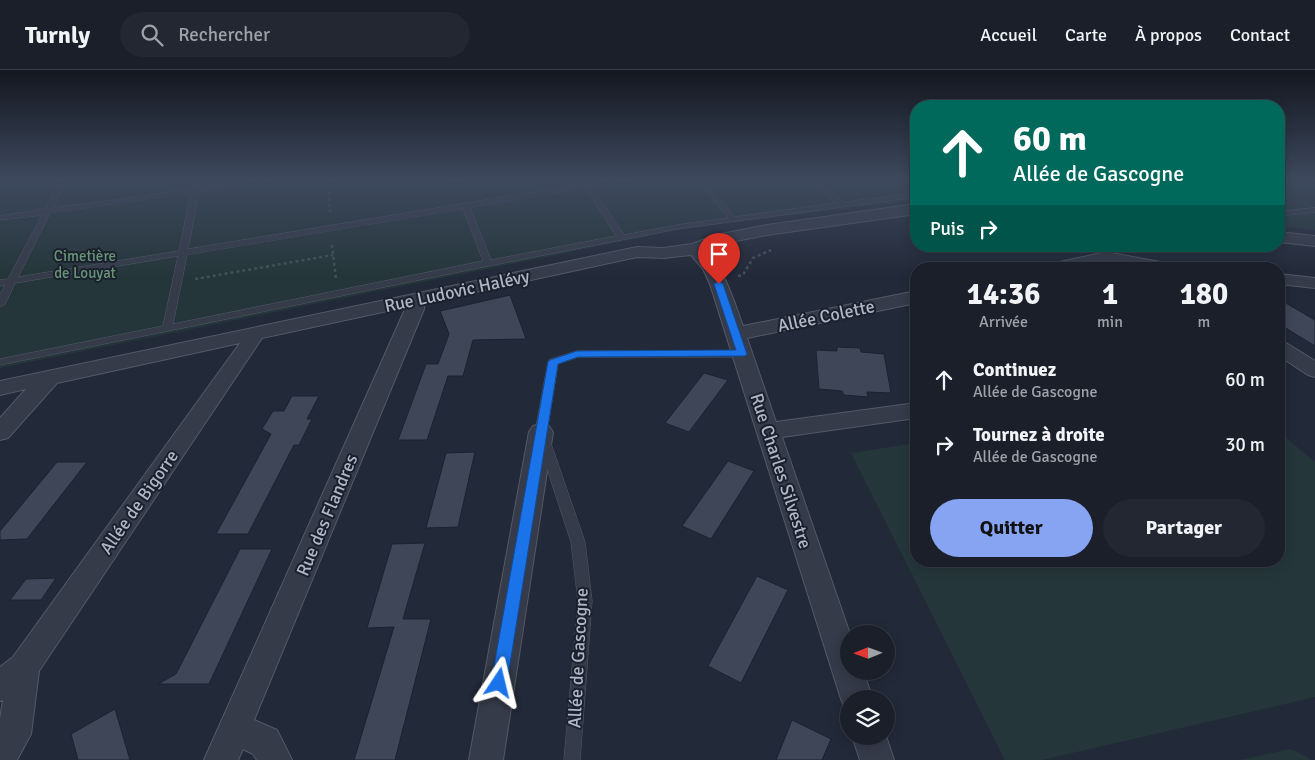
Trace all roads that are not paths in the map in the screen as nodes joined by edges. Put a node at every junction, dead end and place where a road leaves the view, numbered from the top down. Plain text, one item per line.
1 (40, 212) edge
2 (47, 212) edge
3 (191, 212) edge
4 (422, 212) edge
5 (468, 212) edge
6 (604, 212) edge
7 (727, 212) edge
8 (778, 212) edge
9 (893, 212) edge
10 (0, 218) edge
11 (732, 218) junction
12 (621, 237) junction
13 (1285, 238) edge
14 (1315, 241) edge
15 (695, 249) junction
16 (183, 252) junction
17 (1086, 262) edge
18 (1129, 262) edge
19 (488, 263) junction
20 (1285, 280) edge
21 (12, 281) junction
22 (0, 283) edge
23 (1315, 283) edge
24 (910, 299) edge
25 (416, 300) junction
26 (0, 304) edge
27 (167, 328) junction
28 (253, 336) junction
29 (739, 344) junction
30 (1285, 352) edge
31 (0, 362) edge
32 (1315, 370) edge
33 (49, 378) junction
34 (0, 388) edge
35 (910, 411) edge
36 (768, 431) junction
37 (0, 432) edge
38 (541, 432) junction
39 (12, 677) edge
40 (854, 690) edge
41 (236, 729) junction
42 (872, 745) edge
43 (0, 756) edge
44 (221, 760) edge
45 (275, 760) edge
46 (486, 760) edge
47 (572, 760) edge
48 (877, 760) edge

1 - 10 lane
2 - 21 lane
3 - 16 lane
4 - 16 lane
5 - 19 lane
6 - 12 lane
7 - 11 lane
8 - 11 lane
9 - 15 street, Rue Ludovic Halévy
11 - 12 lane
12 - 19 lane
13 - 14 street
15 - 25 street, Rue Ludovic Halévy
15 - 29 street, Rue Charles Silvestre
16 - 21 lane
16 - 27 lane
17 - 18 street
19 - 27 lane
20 - 23 street
21 - 22 lane
21 - 26 lane
24 - 29 street, Allée Colette
25 - 28 street, Rue Ludovic Halévy
25 - 41 street, Rue des Flandres
27 - 31 lane
28 - 33 street, Rue Ludovic Halévy
28 - 39 street, Allée de Bigorre
29 - 36 street, Rue Charles Silvestre
29 - 38 lane, Allée de Gascogne
30 - 32 street
33 - 34 street, Rue Ludovic Halévy
33 - 37 street
35 - 36 street
36 - 40 street, Rue Charles Silvestre
38 - 46 street
38 - 47 lane, Allée de Gascogne
39 - 43 street
41 - 44 street, Rue des Flandres
41 - 45 street
42 - 48 street

